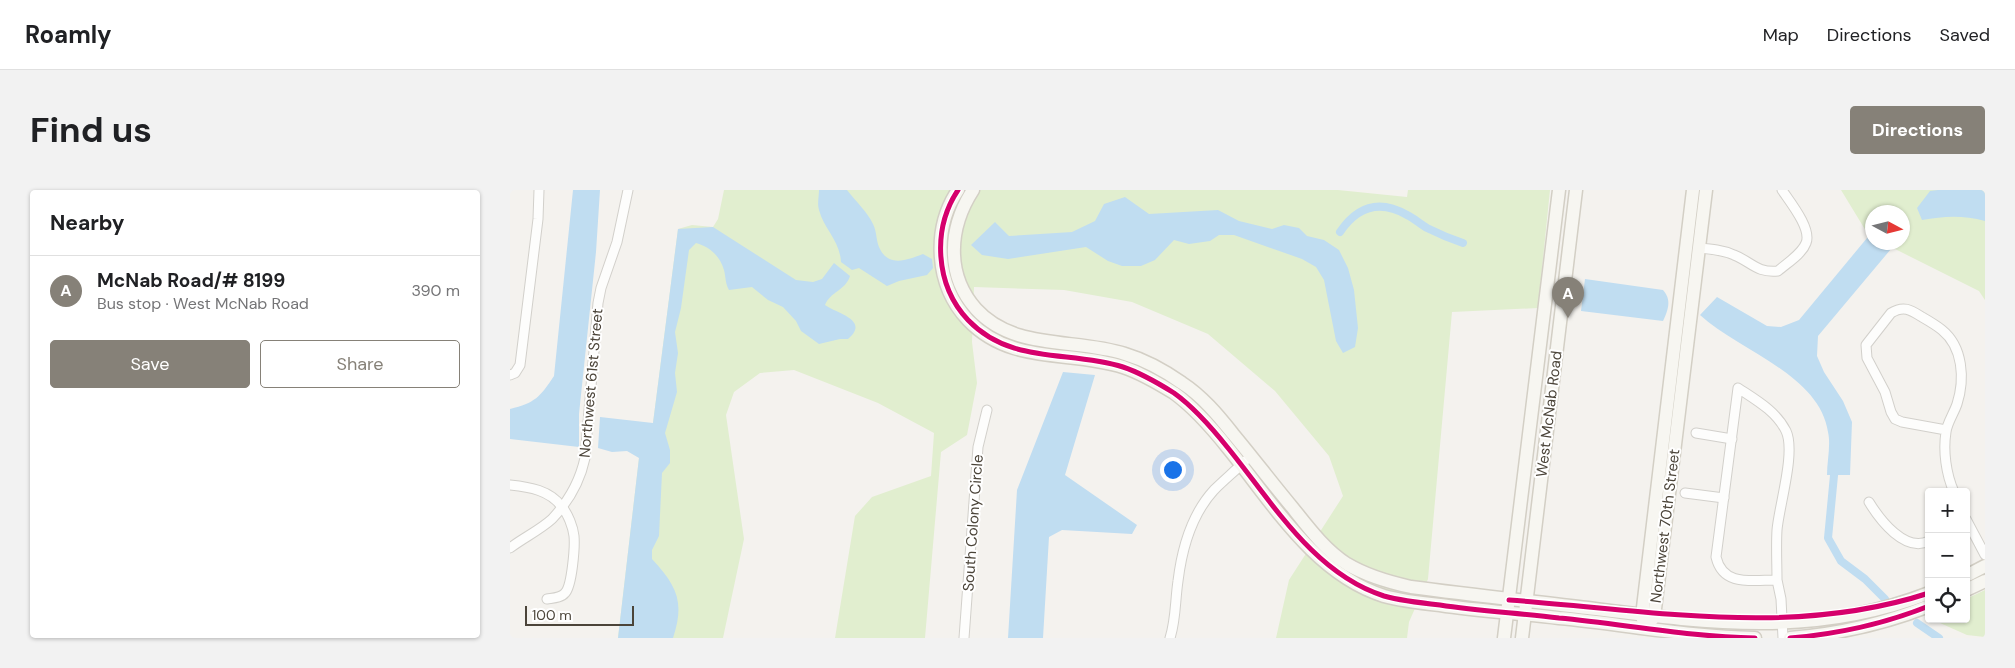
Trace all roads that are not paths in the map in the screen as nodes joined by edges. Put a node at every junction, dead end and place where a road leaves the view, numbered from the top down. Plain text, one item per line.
1 (539, 190) edge
2 (628, 190) edge
3 (958, 190) edge
4 (973, 190) edge
5 (1559, 190) edge
6 (1576, 190) edge
7 (1693, 190) edge
8 (1706, 190) edge
9 (1782, 190) edge
10 (1699, 248) junction
11 (1005, 330) junction
12 (1012, 348) junction
13 (513, 374) edge
14 (987, 410) dead end
15 (1946, 430) junction
16 (1696, 433) dead end
17 (1732, 439) junction
18 (1246, 460) junction
19 (510, 485) edge
20 (1952, 488) edge
21 (1685, 493) dead end
22 (1724, 498) junction
23 (1288, 501) junction
24 (1869, 502) dead end
25 (562, 506) junction
26 (1278, 510) junction
27 (1970, 527) edge
28 (1925, 543) edge
29 (510, 548) edge
30 (1985, 555) edge
31 (1985, 566) edge
32 (1970, 574) edge
33 (1777, 580) junction
34 (1985, 581) edge
35 (1970, 588) edge
36 (1925, 594) edge
37 (547, 599) dead end
38 (1509, 600) junction
39 (1526, 608) junction
40 (1925, 608) edge
41 (1507, 613) junction
42 (1647, 620) junction
43 (1674, 629) edge
44 (1782, 632) edge
45 (964, 638) edge
46 (1170, 638) edge
47 (1504, 638) edge
48 (1522, 638) edge
49 (1755, 638) edge
50 (1790, 638) edge

1 - 13 street
2 - 25 street, Northwest 61st Street
3 - 12 street
4 - 11 street
5 - 38 street, West McNab Road
6 - 39 street, West McNab Road
7 - 42 street, Northwest 70th Street
8 - 10 street, Northwest 70th Street
9 - 10 street
10 - 42 street, Northwest 70th Street
11 - 12 street
11 - 18 street
12 - 18 street
14 - 45 street, South Colony Circle
15 - 15 street
15 - 20 street
16 - 17 street
17 - 22 street
17 - 33 street
18 - 23 street
18 - 26 street
18 - 46 street
19 - 25 street
21 - 22 street
22 - 33 street
23 - 26 street
23 - 38 street
24 - 28 street
25 - 29 street, Northwest 61st Street
25 - 37 street
26 - 41 street
27 - 30 street
31 - 32 street
33 - 44 street
34 - 35 street
36 - 44 street
38 - 39 street
38 - 41 street, West McNab Road
39 - 41 street
39 - 42 street
39 - 48 street, West McNab Road
40 - 50 street
41 - 47 street, West McNab Road
42 - 43 street
43 - 44 street
43 - 49 street

